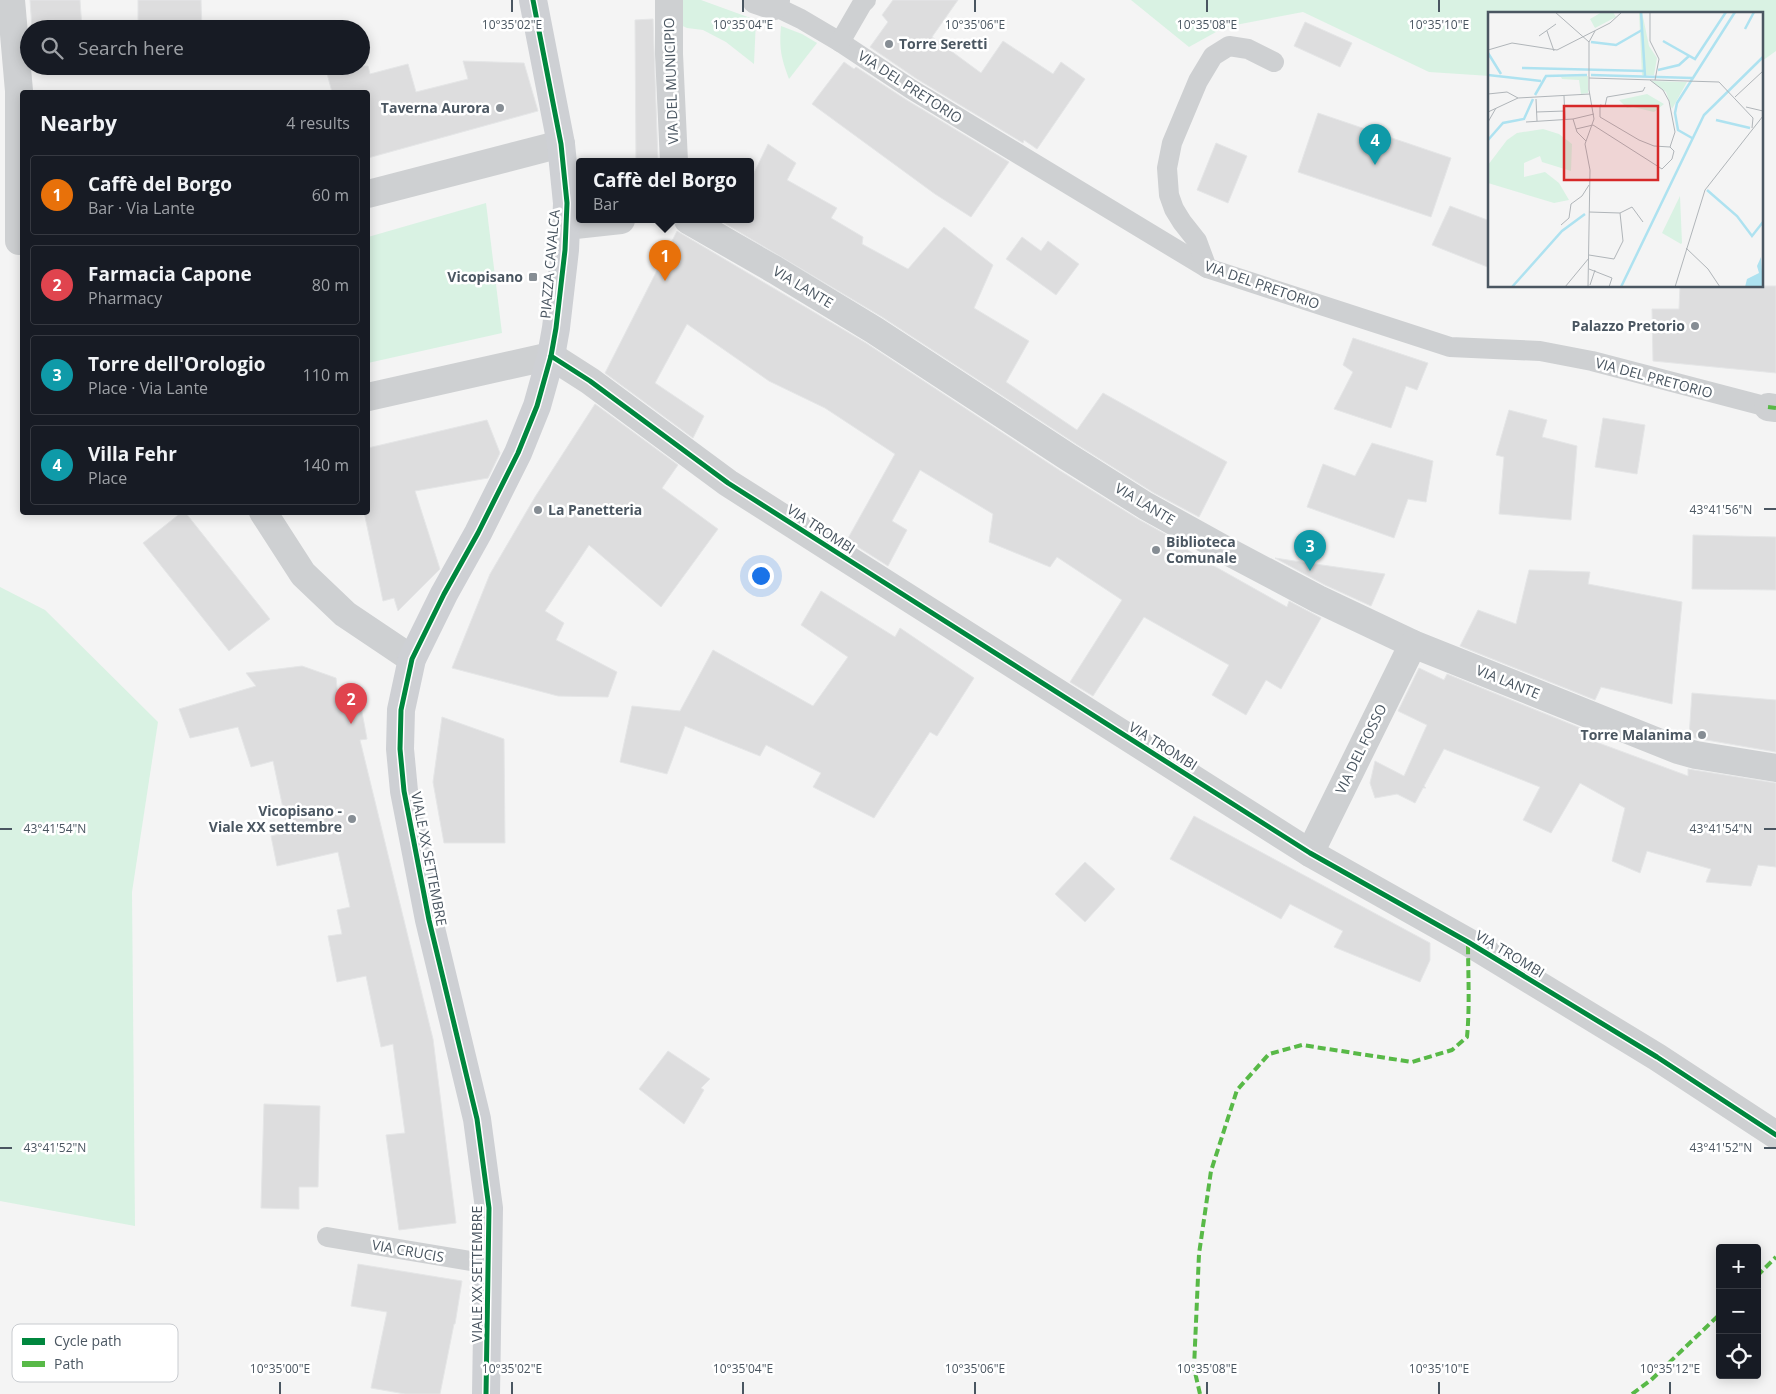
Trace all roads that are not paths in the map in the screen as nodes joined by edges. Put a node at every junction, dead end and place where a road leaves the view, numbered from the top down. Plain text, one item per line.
1 (11, 0) edge
2 (533, 0) edge
3 (669, 0) edge
4 (866, 0) edge
5 (769, 2) edge
6 (840, 42) junction
7 (1274, 62) dead end
8 (9, 92) edge
9 (561, 144) junction
10 (674, 158) edge
11 (370, 193) edge
12 (594, 223) edge
13 (693, 223) edge
14 (566, 226) junction
15 (14, 241) edge
16 (1206, 268) junction
17 (551, 356) junction
18 (370, 397) edge
19 (1772, 407) edge
20 (265, 515) edge
21 (1413, 644) junction
22 (412, 659) junction
23 (1776, 768) edge
24 (1310, 853) junction
25 (1776, 1135) edge
26 (327, 1236) dead end
27 (489, 1264) junction
28 (486, 1394) edge

1 - 8 street
2 - 9 street, PIAZZA CAVALCA
3 - 10 street, VIA DEL MUNICIPIO
4 - 6 lane
5 - 6 lane, VIA DEL PRETORIO
6 - 16 lane, VIA DEL PRETORIO
7 - 16 lane
8 - 15 street
9 - 11 street
9 - 14 street, PIAZZA CAVALCA
12 - 14 street
13 - 21 street, VIA LANTE
14 - 17 street, PIAZZA CAVALCA
16 - 19 lane, VIA DEL PRETORIO
17 - 18 street
17 - 22 street, VIALE XX SETTEMBRE
17 - 24 street, VIA TROMBI
20 - 22 street
21 - 23 street, VIA LANTE
21 - 24 street, VIA DEL FOSSO
22 - 27 street, VIALE XX SETTEMBRE
24 - 25 street, VIA TROMBI
26 - 27 lane, VIA CRUCIS
27 - 28 street, VIALE XX SETTEMBRE

